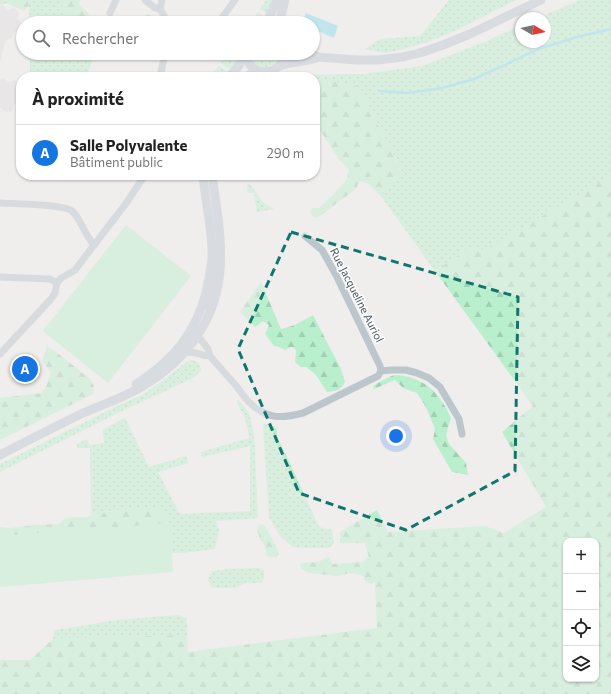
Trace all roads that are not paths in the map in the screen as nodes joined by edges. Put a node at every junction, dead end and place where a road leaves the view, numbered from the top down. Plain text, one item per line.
1 (116, 0) edge
2 (145, 0) edge
3 (162, 0) edge
4 (277, 0) edge
5 (284, 0) edge
6 (541, 0) edge
7 (233, 3) edge
8 (160, 9) junction
9 (110, 13) dead end
10 (164, 16) edge
11 (223, 16) edge
12 (270, 16) edge
13 (281, 16) edge
14 (320, 56) edge
15 (164, 60) edge
16 (242, 60) edge
17 (246, 60) edge
18 (283, 60) edge
19 (311, 60) edge
20 (280, 66) junction
21 (258, 71) joint
22 (161, 72) edge
23 (234, 72) edge
24 (142, 180) edge
25 (204, 180) edge
26 (213, 180) edge
27 (0, 203) edge
28 (305, 236) dead end
29 (94, 245) junction
30 (212, 256) junction
31 (0, 277) edge
32 (57, 283) junction
33 (198, 336) junction
34 (194, 348) junction
35 (0, 354) edge
36 (210, 356) junction
37 (381, 371) junction
38 (93, 409) junction
39 (462, 434) dead end
40 (0, 454) edge

1 - 9 street
2 - 8 street
3 - 8 street
4 - 12 main road
5 - 13 main road
6 - 14 main road
7 - 11 street
8 - 10 street
15 - 22 street
16 - 23 main road
17 - 21 main road
18 - 20 main road
19 - 20 main road
20 - 21 main road
24 - 29 street
25 - 30 main road
26 - 33 main road
27 - 29 street
28 - 37 street, Rue Jacqueline Auriol
29 - 32 street
30 - 34 street
30 - 38 main road
31 - 32 street
32 - 35 street
33 - 34 main road
33 - 36 street
34 - 36 street
34 - 38 main road
36 - 37 street
37 - 39 street
38 - 40 main road

